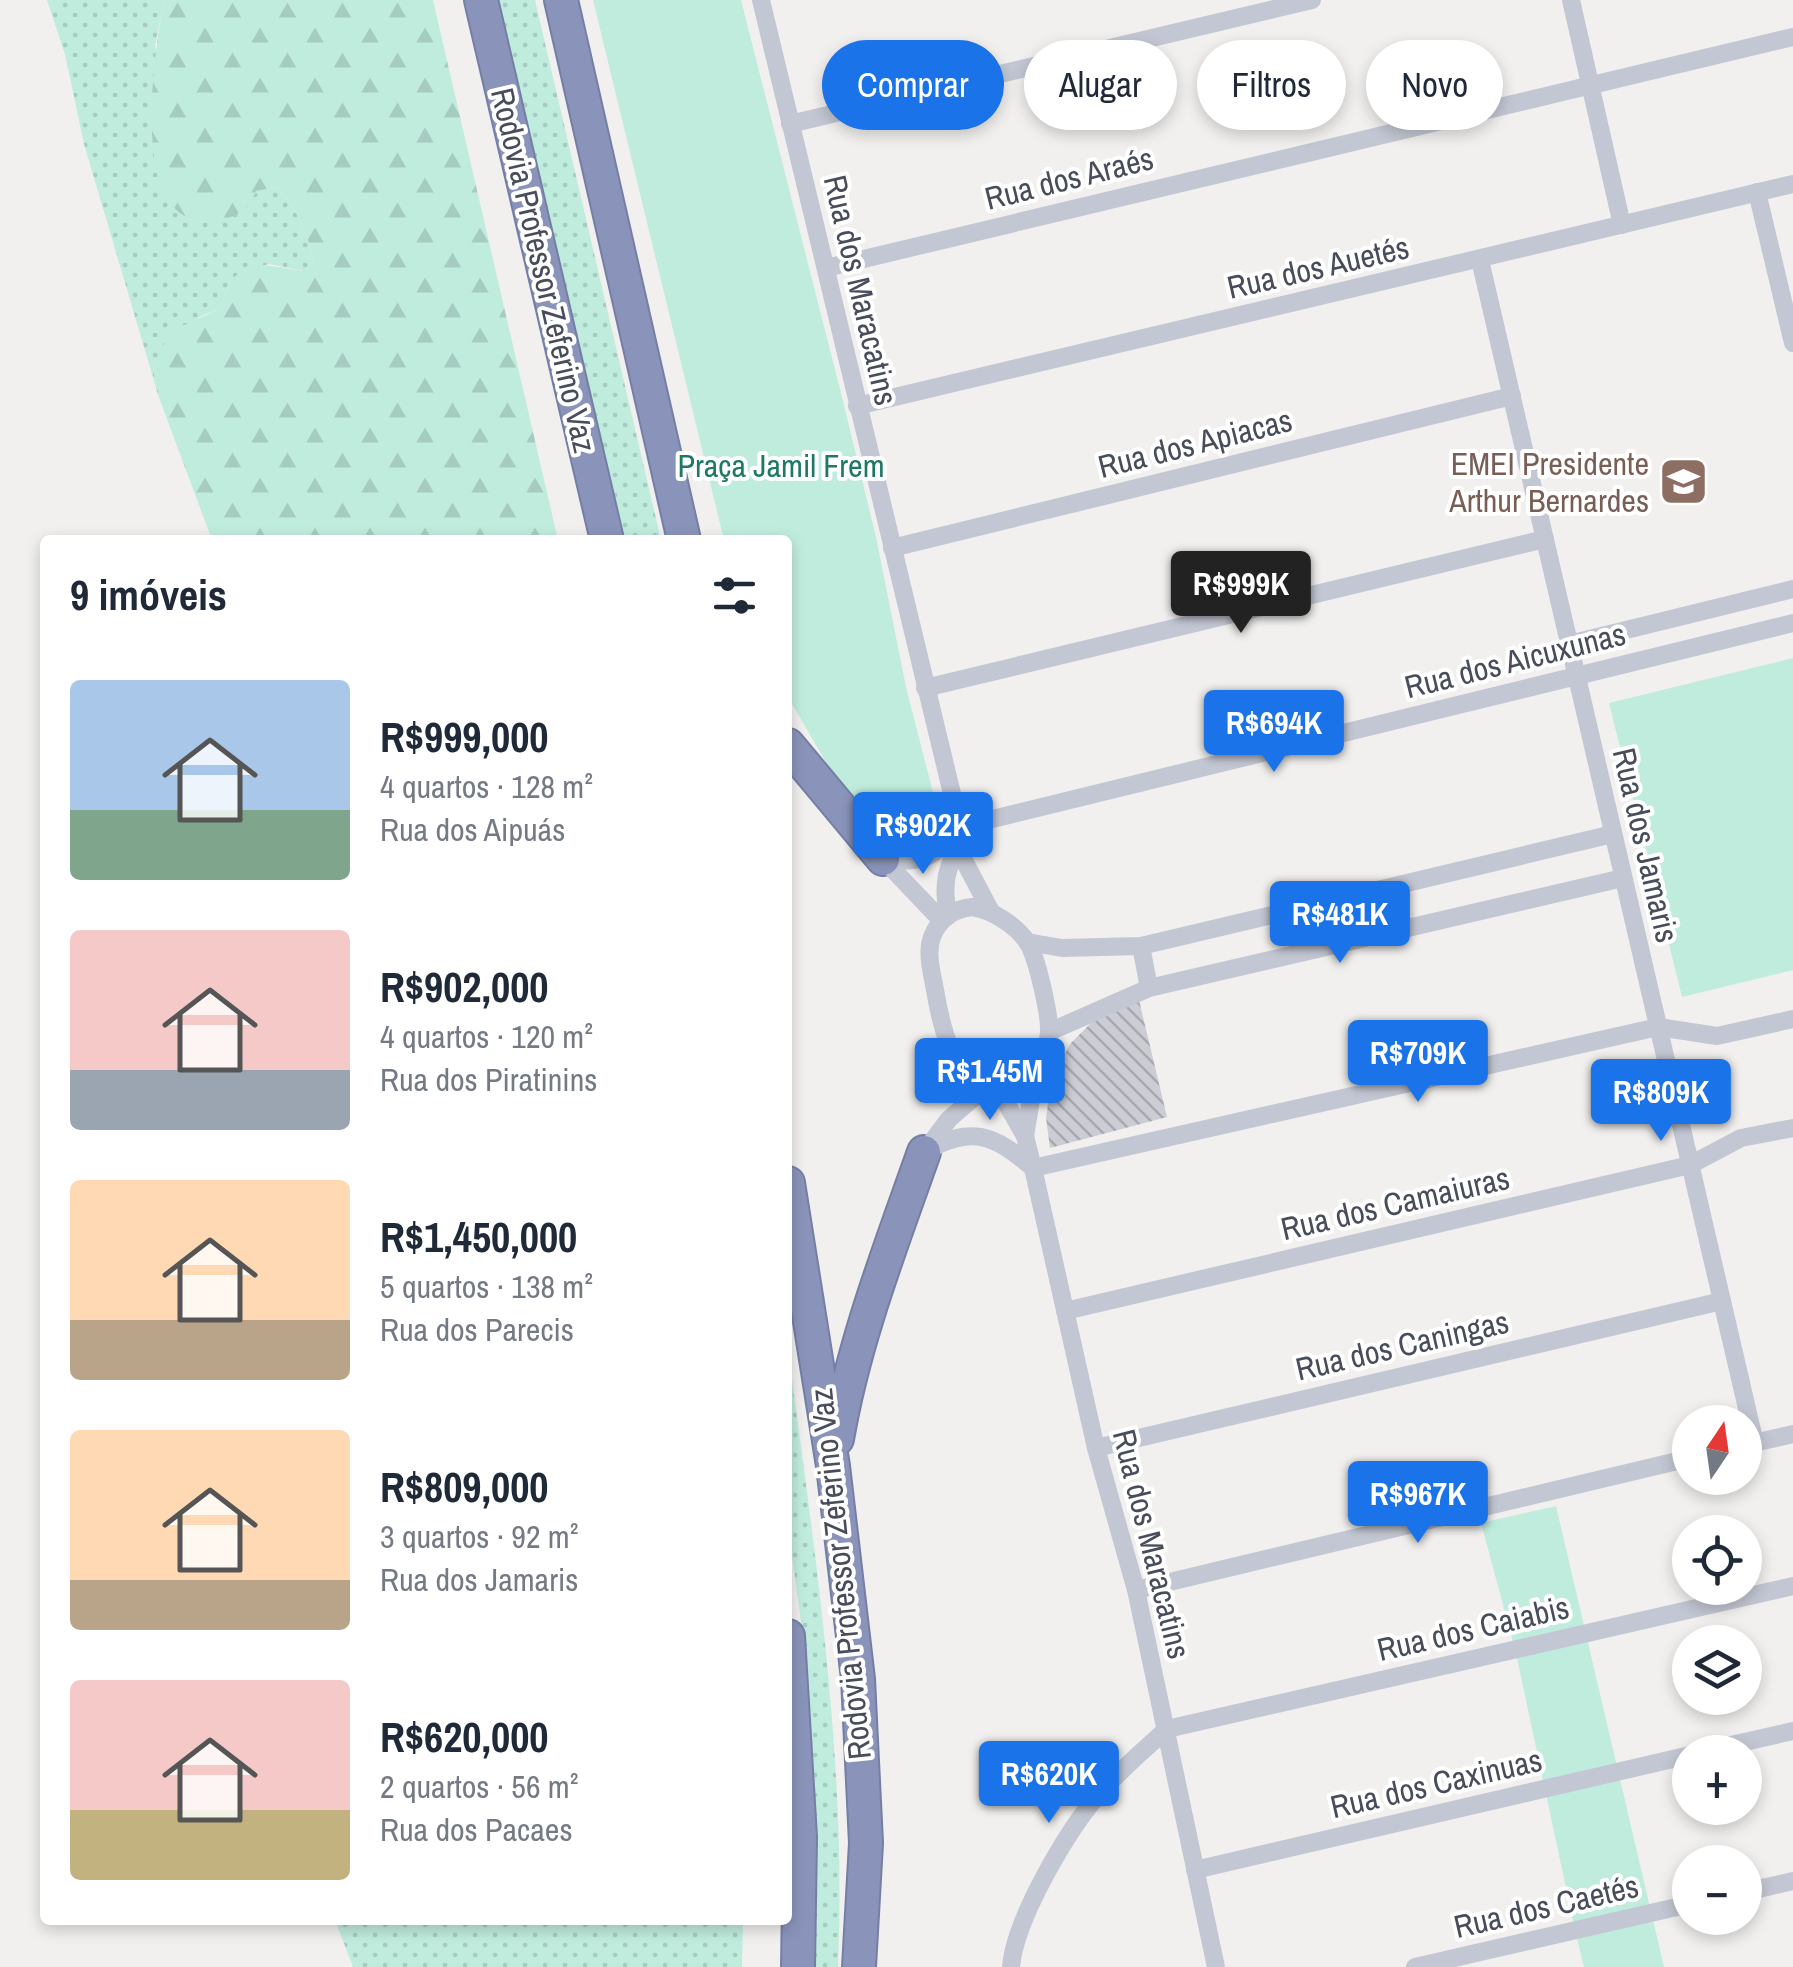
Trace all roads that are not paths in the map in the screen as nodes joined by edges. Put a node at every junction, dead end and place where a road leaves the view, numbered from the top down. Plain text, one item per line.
1 (481, 0) edge
2 (561, 0) edge
3 (761, 0) edge
4 (1312, 0) edge
5 (1571, 0) edge
6 (1262, 6) edge
7 (1793, 38) edge
8 (1588, 84) junction
9 (790, 124) junction
10 (1793, 184) edge
11 (1757, 192) junction
12 (532, 216) junction
13 (1622, 226) junction
14 (1480, 260) junction
15 (826, 268) junction
16 (1792, 332) edge
17 (1512, 396) junction
18 (857, 406) junction
19 (682, 533) edge
20 (605, 535) edge
21 (617, 535) edge
22 (1545, 539) junction
23 (892, 548) junction
24 (1793, 589) edge
25 (1793, 623) edge
26 (1570, 644) junction
27 (1577, 676) junction
28 (925, 688) junction
29 (792, 750) edge
30 (960, 827) junction
31 (1613, 834) junction
32 (958, 849) junction
33 (883, 858) junction
34 (1624, 878) junction
35 (990, 910) junction
36 (944, 918) junction
37 (1027, 942) junction
38 (1141, 946) junction
39 (1148, 988) junction
40 (1793, 1020) edge
41 (1658, 1026) junction
42 (1049, 1032) junction
43 (1037, 1064) junction
44 (992, 1086) junction
45 (1793, 1128) edge
46 (1024, 1136) junction
47 (924, 1152) junction
48 (1690, 1165) junction
49 (1033, 1168) junction
50 (792, 1209) edge
51 (1722, 1300) junction
52 (1065, 1311) junction
53 (1742, 1405) edge
54 (1793, 1434) edge
55 (1762, 1441) edge
56 (1096, 1448) junction
57 (1672, 1462) edge
58 (833, 1466) junction
59 (1793, 1586) edge
60 (1136, 1590) junction
61 (792, 1703) edge
62 (1166, 1729) junction
63 (1793, 1731) edge
64 (1762, 1738) edge
65 (1672, 1759) edge
66 (1195, 1870) junction
67 (1793, 1881) edge
68 (1762, 1888) edge
69 (1672, 1908) edge
70 (798, 1967) edge
71 (859, 1967) edge
72 (1011, 1967) edge
73 (1216, 1967) edge
74 (1415, 1967) edge

1 - 12 highway, Rodovia Professor Zeferino Vaz
2 - 19 highway
3 - 9 street, Rua dos Maracatins
4 - 6 street
5 - 8 street
6 - 9 street
7 - 8 street, Rua dos Araés
8 - 13 street
8 - 15 street, Rua dos Araés
9 - 15 street, Rua dos Maracatins
10 - 11 street, Rua dos Auetés
11 - 13 street, Rua dos Auetés
11 - 16 street
12 - 20 highway, Rodovia Professor Zeferino Vaz
12 - 21 highway
13 - 14 street, Rua dos Auetés
14 - 17 street, Rua dos Jamaris
14 - 18 street, Rua dos Auetés
15 - 18 street, Rua dos Maracatins
17 - 22 street, Rua dos Jamaris
17 - 23 street, Rua dos Apiacas
18 - 23 street, Rua dos Maracatins
22 - 26 street, Rua dos Jamaris
22 - 28 street
23 - 28 street, Rua dos Maracatins
24 - 26 street, Rua dos Aicuxunas
25 - 27 street, Rua dos Aicuxunas
26 - 27 street, Rua dos Jamaris
27 - 30 street, Rua dos Aicuxunas
27 - 31 street, Rua dos Jamaris
28 - 30 street, Rua dos Maracatins
29 - 33 highway
30 - 32 street, Rua dos Maracatins
30 - 33 street
31 - 34 street, Rua dos Jamaris
31 - 38 street
32 - 35 street
32 - 36 street, Rua dos Maracatins
33 - 36 street
34 - 39 street
34 - 41 street, Rua dos Jamaris
35 - 36 street
35 - 37 street
36 - 44 street
37 - 38 street
37 - 42 street
38 - 39 street
39 - 42 street
40 - 41 street
41 - 48 street, Rua dos Jamaris
41 - 49 street
42 - 43 street
43 - 44 street
43 - 46 street, Rua dos Maracatins
44 - 46 street, Rua dos Maracatins
44 - 47 street
45 - 48 street, Rua dos Camaiuras
46 - 49 street, Rua dos Maracatins
47 - 49 street
47 - 58 highway
48 - 51 street, Rua dos Jamaris
48 - 52 street, Rua dos Camaiuras
49 - 52 street, Rua dos Maracatins
50 - 58 highway, Rodovia Professor Zeferino Vaz
51 - 53 street, Rua dos Jamaris
51 - 56 street, Rua dos Caningas
52 - 56 street, Rua dos Maracatins
54 - 55 street
56 - 60 street, Rua dos Maracatins
57 - 60 street
58 - 71 highway, Rodovia Professor Zeferino Vaz
59 - 62 street, Rua dos Caiabis
60 - 62 street, Rua dos Maracatins
61 - 70 highway, Rodovia Professor Zeferino Vaz
62 - 66 street, Rua dos Maracatins
62 - 72 street
63 - 64 street
65 - 66 street, Rua dos Caxinuas
66 - 73 street, Rua dos Maracatins
67 - 68 street
69 - 74 street, Rua dos Caetés

